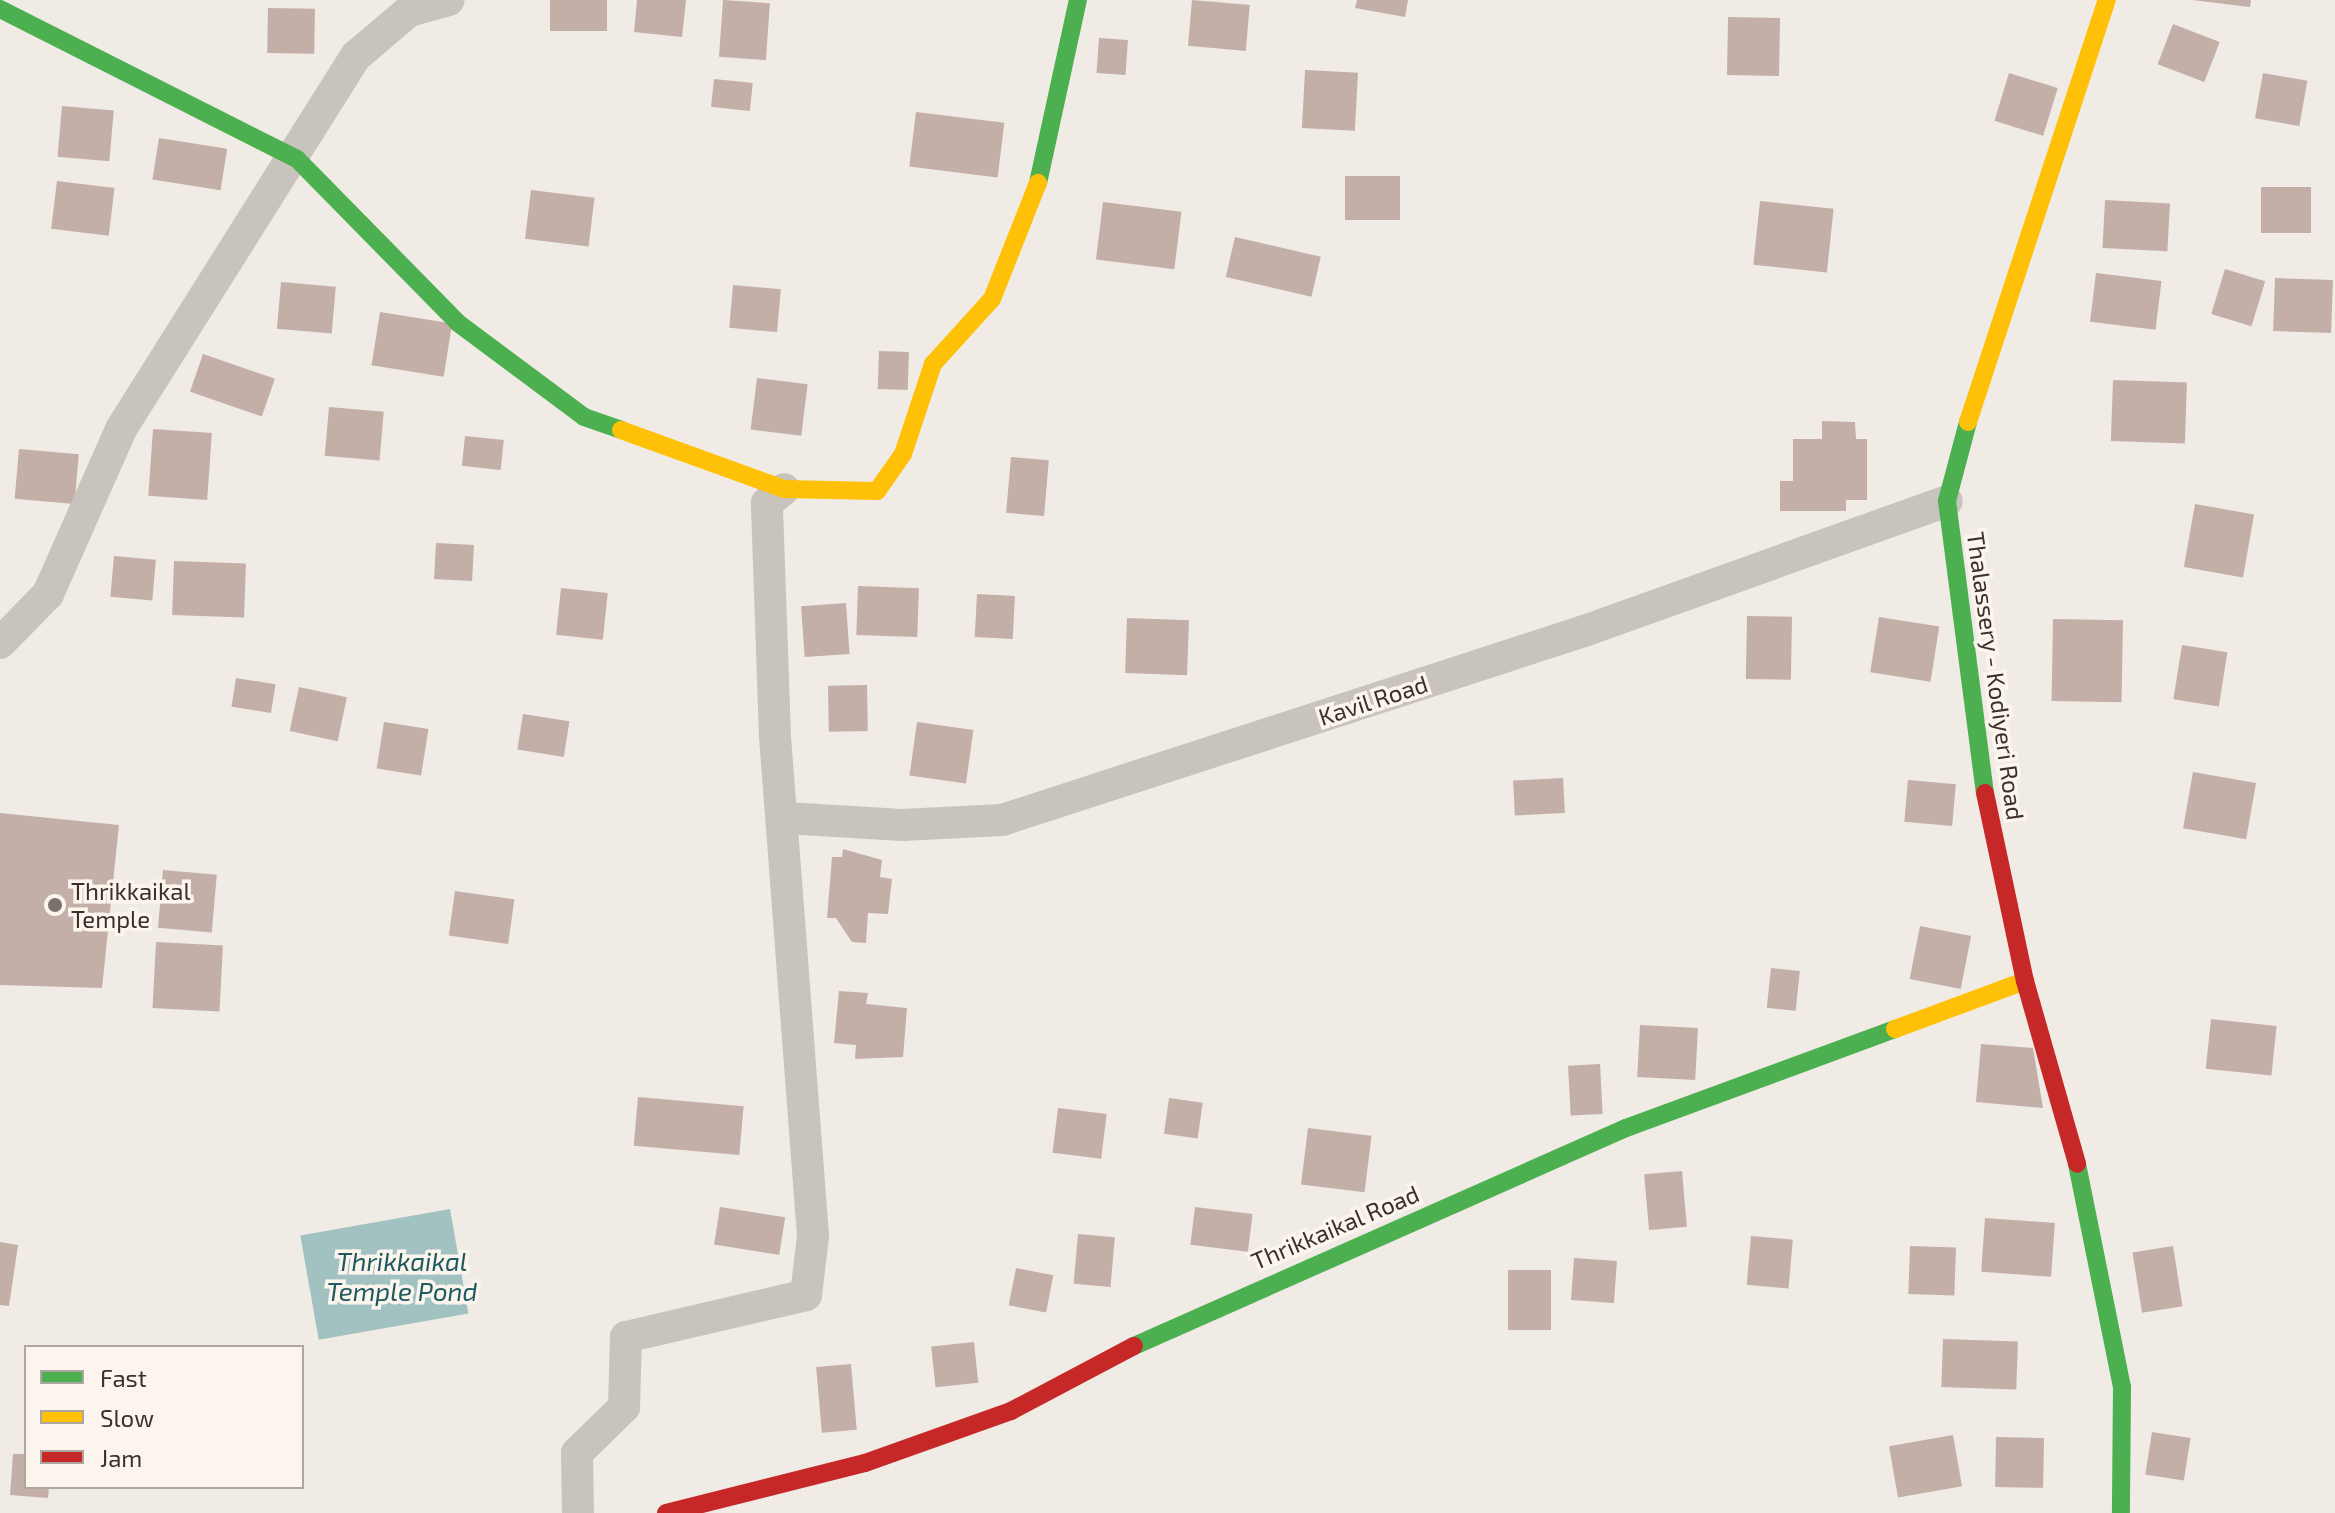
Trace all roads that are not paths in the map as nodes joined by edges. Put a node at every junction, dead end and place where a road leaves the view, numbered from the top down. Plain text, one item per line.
1 (449, 0) edge
2 (1078, 0) edge
3 (2107, 0) edge
4 (0, 9) edge
5 (297, 159) junction
6 (784, 489) junction
7 (1947, 501) junction
8 (0, 643) edge
9 (785, 818) junction
10 (2025, 981) junction
11 (578, 1513) edge
12 (666, 1513) edge
13 (2121, 1513) edge

1 - 5 street
2 - 6 street
3 - 7 street, Thalassery - Kodiyeri Road
4 - 5 street
5 - 6 street
5 - 8 street
6 - 9 street
7 - 9 street, Kavil Road
7 - 10 street, Thalassery - Kodiyeri Road
9 - 11 street
10 - 12 street, Thrikkaikal Road
10 - 13 street, Thalassery - Kodiyeri Road

